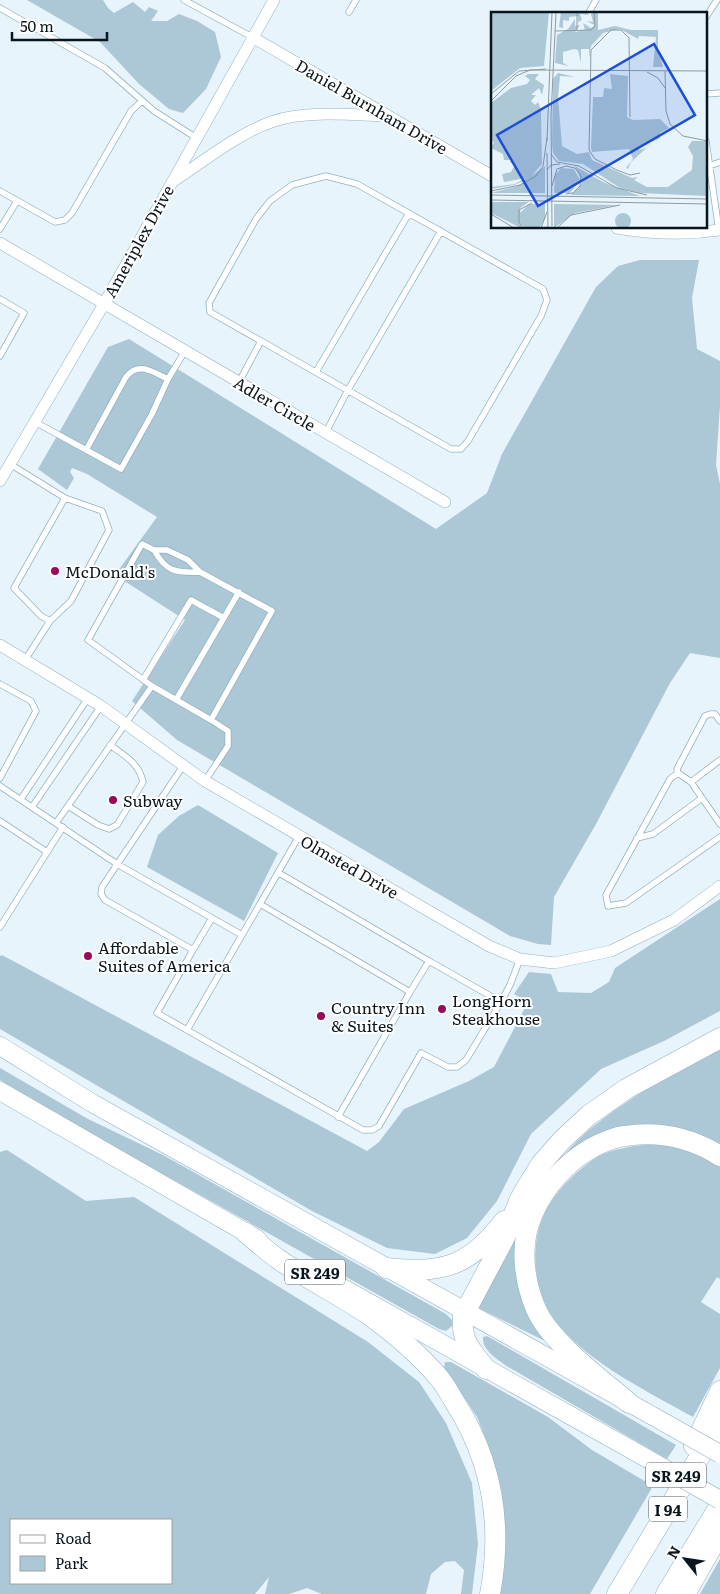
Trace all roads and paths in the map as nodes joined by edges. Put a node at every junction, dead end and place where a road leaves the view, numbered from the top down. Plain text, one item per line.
1 (184, 0) edge
2 (274, 0) edge
3 (356, 0) edge
4 (596, 0) edge
5 (717, 0) edge
6 (0, 8) edge
7 (350, 12) dead end
8 (589, 12) edge
9 (708, 14) edge
10 (252, 37) junction
11 (142, 100) junction
12 (390, 116) junction
13 (196, 137) junction
14 (708, 153) edge
15 (720, 162) edge
16 (710, 166) junction
17 (491, 175) edge
18 (170, 182) junction
19 (0, 192) edge
20 (17, 201) junction
21 (410, 213) junction
22 (0, 229) edge
23 (623, 229) edge
24 (441, 231) junction
25 (719, 231) edge
26 (0, 243) edge
27 (0, 299) edge
28 (104, 304) junction
29 (261, 341) junction
30 (185, 351) junction
31 (0, 356) edge
32 (316, 372) junction
33 (168, 378) junction
34 (239, 382) junction
35 (348, 390) junction
36 (35, 422) junction
37 (326, 432) junction
38 (86, 450) junction
39 (10, 464) junction
40 (0, 481) edge
41 (65, 498) junction
42 (445, 502) dead end
43 (154, 550) junction
44 (200, 572) junction
45 (239, 592) junction
46 (224, 618) junction
47 (50, 622) junction
48 (0, 645) edge
49 (25, 660) junction
50 (144, 680) junction
51 (0, 684) edge
52 (152, 686) junction
53 (88, 698) junction
54 (176, 700) junction
55 (101, 706) junction
56 (211, 720) junction
57 (720, 721) edge
58 (125, 724) junction
59 (110, 745) junction
60 (720, 760) edge
61 (183, 766) junction
62 (678, 773) junction
63 (0, 778) edge
64 (205, 781) junction
65 (691, 782) junction
66 (0, 786) edge
67 (702, 798) junction
68 (21, 799) junction
69 (68, 806) junction
70 (32, 807) junction
71 (0, 821) edge
72 (56, 823) junction
73 (720, 824) edge
74 (63, 827) junction
75 (299, 836) junction
76 (720, 837) edge
77 (637, 838) junction
78 (47, 852) junction
79 (117, 864) junction
80 (279, 873) junction
81 (720, 886) edge
82 (260, 904) junction
83 (212, 918) junction
84 (0, 927) edge
85 (242, 935) junction
86 (193, 950) junction
87 (520, 959) junction
88 (429, 961) junction
89 (410, 992) junction
90 (500, 1002) junction
91 (187, 1030) junction
92 (720, 1038) edge
93 (0, 1046) edge
94 (0, 1091) edge
95 (338, 1117) junction
96 (720, 1156) edge
97 (519, 1201) junction
98 (246, 1233) junction
99 (386, 1268) junction
100 (464, 1312) junction
101 (486, 1369) junction
102 (720, 1391) edge
103 (629, 1403) junction
104 (720, 1423) edge
105 (720, 1454) edge
106 (720, 1500) edge
107 (720, 1505) edge
108 (720, 1533) edge
109 (649, 1541) junction
110 (490, 1594) edge
111 (617, 1594) edge
112 (666, 1594) edge
113 (685, 1594) edge

1 - 10 lane
2 - 10 street, Ameriplex Drive
3 - 7 lane
4 - 8 lane
5 - 9 lane
6 - 11 lane
10 - 12 street, Daniel Burnham Drive
10 - 13 street, Ameriplex Drive
11 - 13 lane
11 - 20 lane
12 - 17 street, Daniel Burnham Drive
12 - 18 street
13 - 18 street, Ameriplex Drive
14 - 16 lane
15 - 16 lane
16 - 25 lane
18 - 28 street, Ameriplex Drive
19 - 20 lane
20 - 22 lane
21 - 24 lane
21 - 29 lane
21 - 32 lane
23 - 25 street
24 - 35 lane
24 - 35 lane
26 - 28 street, Adler Circle
27 - 31 lane
28 - 30 street, Adler Circle
28 - 36 street, Ameriplex Drive
29 - 32 lane
29 - 34 lane
30 - 33 lane
30 - 34 street, Adler Circle
32 - 35 lane
33 - 38 lane
33 - 38 lane
34 - 37 street, Adler Circle
35 - 37 lane
36 - 38 lane
36 - 39 street, Ameriplex Drive
37 - 42 street, Adler Circle
39 - 40 street, Ameriplex Drive
39 - 41 lane
41 - 47 lane
41 - 47 lane
43 - 44 lane
43 - 44 lane
43 - 50 lane
44 - 45 lane
45 - 46 lane
45 - 56 lane
46 - 50 lane
46 - 54 lane
47 - 49 lane
48 - 49 street, Olmsted Drive
49 - 53 street, Olmsted Drive
50 - 52 lane
51 - 63 lane
52 - 54 lane
52 - 58 lane
53 - 55 street, Olmsted Drive
53 - 68 lane
54 - 56 lane
55 - 58 street, Olmsted Drive
55 - 70 lane
56 - 64 lane
57 - 62 lane
58 - 59 lane
58 - 61 street, Olmsted Drive
59 - 69 lane
59 - 69 lane
60 - 65 lane
61 - 64 street, Olmsted Drive
61 - 79 lane
62 - 65 lane
62 - 77 lane
64 - 75 street, Olmsted Drive
65 - 67 lane
66 - 68 lane
67 - 73 lane
67 - 77 lane
68 - 70 lane
69 - 72 lane
70 - 72 lane
71 - 78 lane
72 - 74 lane
74 - 78 lane
74 - 79 lane
75 - 80 lane
75 - 87 street, Olmsted Drive
76 - 77 lane
78 - 84 lane
79 - 83 lane
79 - 86 lane
80 - 82 lane
80 - 88 lane
81 - 87 street, Olmsted Drive
82 - 85 lane
82 - 89 lane
83 - 85 lane
83 - 86 lane
85 - 91 lane
86 - 91 lane
87 - 90 lane
88 - 89 lane
88 - 90 lane
89 - 95 lane
90 - 95 lane
91 - 95 lane
92 - 97 highway
93 - 99 main road, SR 249
94 - 98 main road, SR 249
96 - 103 highway
97 - 99 highway
97 - 100 highway
98 - 101 main road, SR 249
98 - 110 highway
99 - 100 main road, SR 249
100 - 101 highway
100 - 103 main road, SR 249
101 - 106 main road, SR 249, bridge
102 - 109 highway
103 - 105 main road, SR 249, bridge
104 - 109 highway, I 94
107 - 112 highway, I 94
108 - 113 highway
109 - 111 highway, I 94

